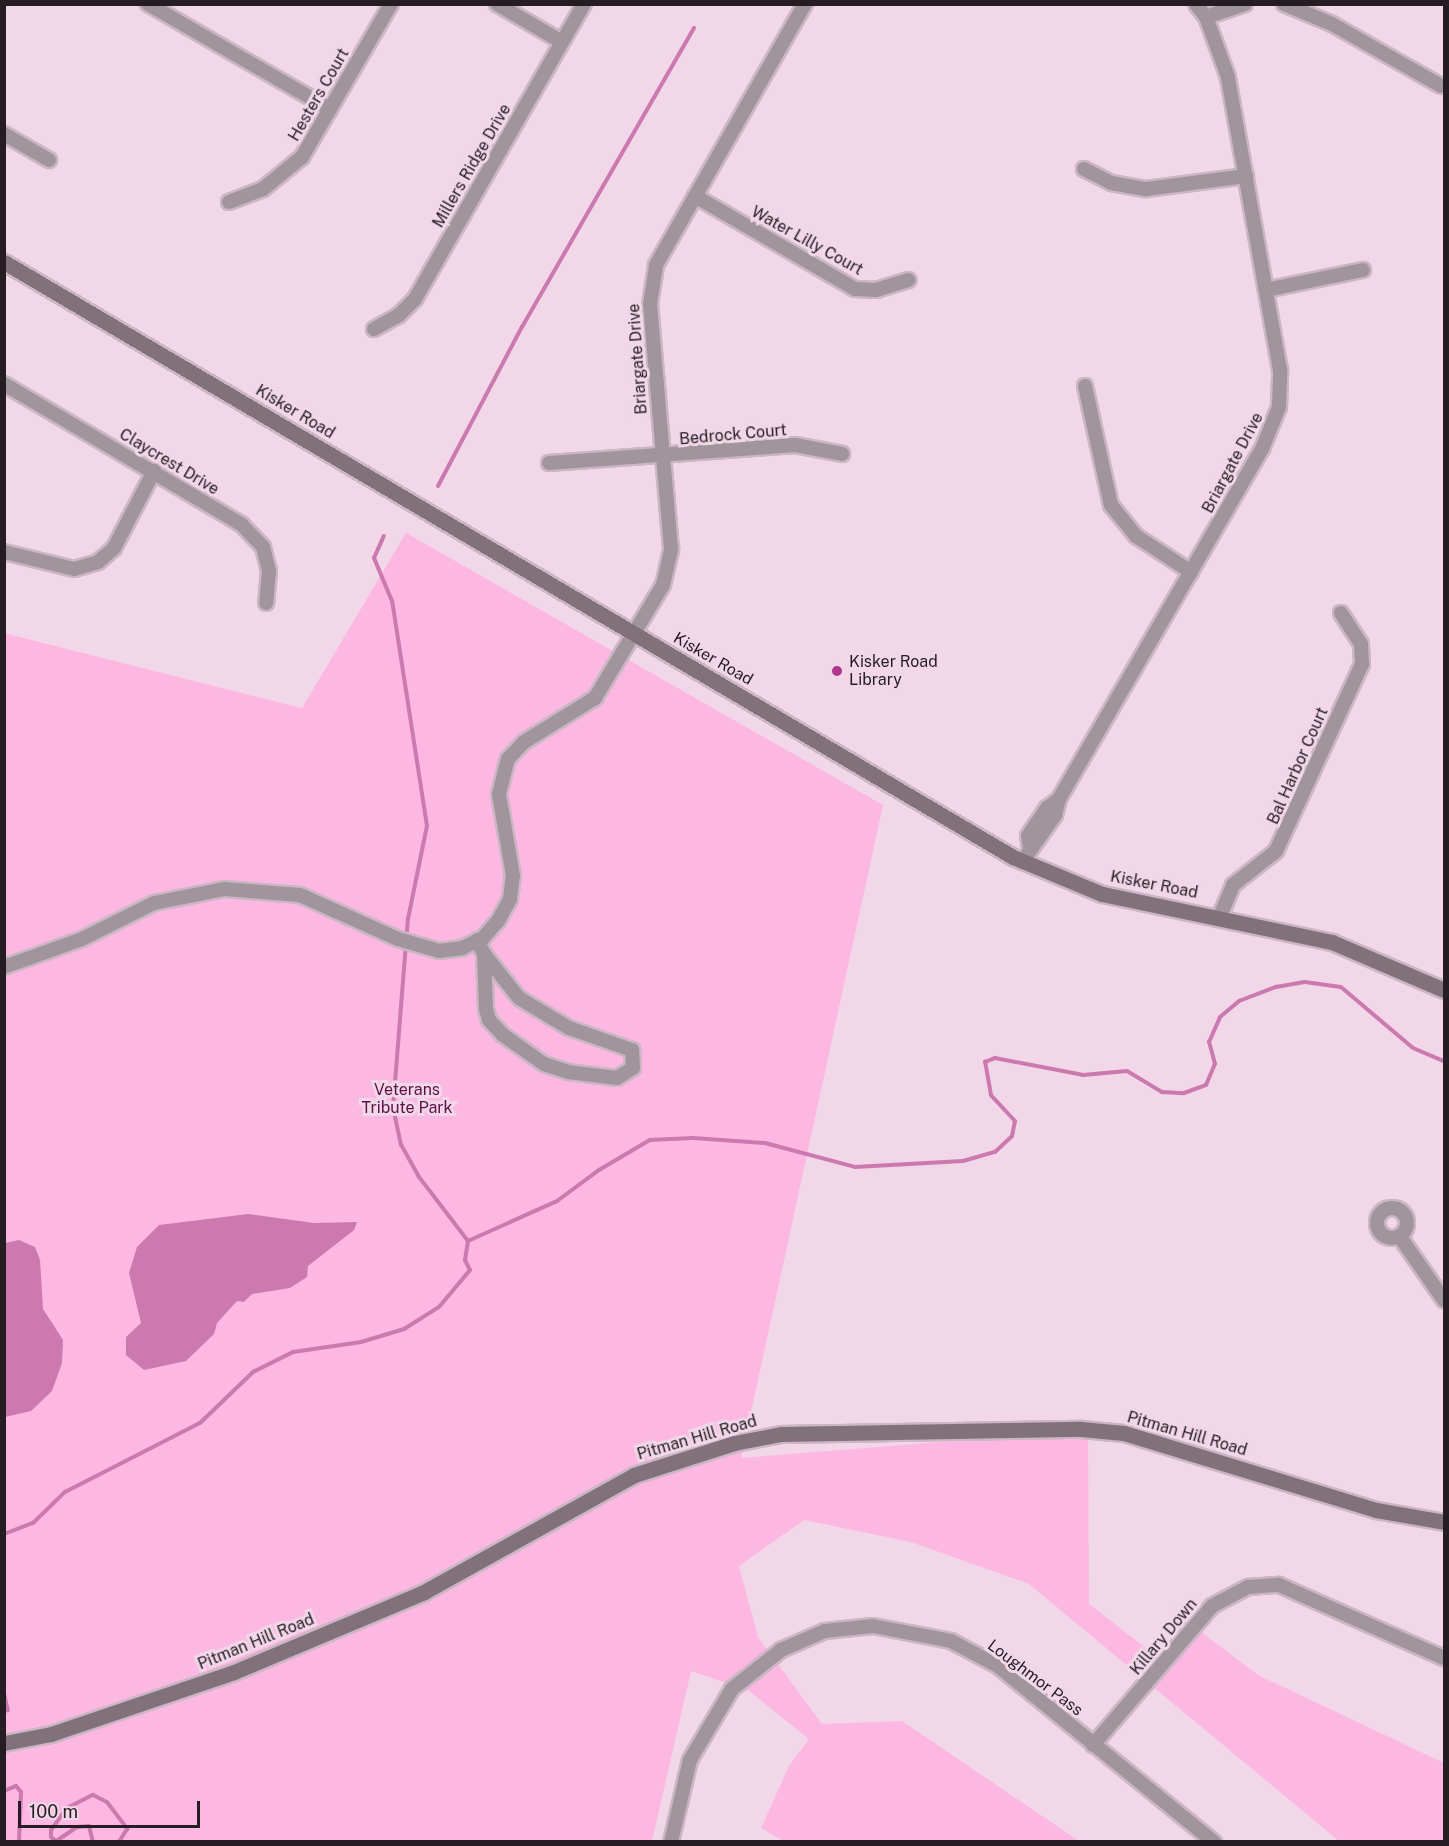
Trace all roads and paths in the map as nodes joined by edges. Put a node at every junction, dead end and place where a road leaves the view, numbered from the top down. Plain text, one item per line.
1 (148, 4) edge
2 (391, 4) edge
3 (497, 4) edge
4 (584, 4) edge
5 (805, 4) edge
6 (1196, 4) edge
7 (1245, 4) edge
8 (1284, 4) edge
9 (1206, 17) junction
10 (562, 42) junction
11 (1441, 86) dead end
12 (330, 109) junction
13 (4, 135) edge
14 (49, 160) dead end
15 (1084, 169) dead end
16 (1246, 176) junction
17 (695, 196) junction
18 (229, 202) dead end
19 (4, 262) edge
20 (1363, 270) dead end
21 (908, 280) dead end
22 (1266, 290) junction
23 (374, 330) dead end
24 (4, 384) edge
25 (1084, 386) dead end
26 (842, 454) dead end
27 (663, 458) junction
28 (549, 463) dead end
29 (154, 471) junction
30 (4, 552) edge
31 (1191, 572) junction
32 (266, 603) dead end
33 (1341, 612) dead end
34 (633, 633) junction
35 (1022, 862) junction
36 (1220, 916) junction
37 (477, 940) junction
38 (484, 954) junction
39 (4, 968) edge
40 (1444, 990) edge
41 (1400, 1237) dead end
42 (1444, 1300) edge
43 (1444, 1522) edge
44 (1444, 1658) edge
45 (4, 1743) edge
46 (1093, 1744) junction
47 (671, 1842) edge
48 (1214, 1842) edge

1 - 12 street
2 - 12 street, Hesters Court
3 - 10 street
4 - 10 street, Millers Ridge Drive
5 - 17 street, Briargate Drive
6 - 9 street, Briargate Drive
7 - 9 street
8 - 11 street
9 - 16 street, Briargate Drive
10 - 23 street, Millers Ridge Drive
12 - 18 street, Hesters Court
13 - 14 street
15 - 16 street
16 - 22 street, Briargate Drive
17 - 21 street, Water Lilly Court
17 - 27 street, Briargate Drive
19 - 34 main road, Kisker Road
20 - 22 street
22 - 31 street, Briargate Drive
24 - 29 street, Claycrest Drive
25 - 31 street
26 - 27 street, Bedrock Court
27 - 28 street, Bedrock Court
27 - 34 street, Briargate Drive
29 - 30 street
29 - 32 street, Claycrest Drive
31 - 35 street, Briargate Drive
33 - 36 street, Bal Harbor Court
34 - 35 main road, Kisker Road
34 - 37 street, Briargate Drive
35 - 36 main road, Kisker Road
36 - 40 main road, Kisker Road
37 - 38 street
37 - 39 street, Briargate Drive
38 - 38 street
41 - 42 street
43 - 45 main road, Pitman Hill Road
44 - 46 street, Killary Down
46 - 47 street, Loughmor Pass
46 - 48 street, Loughmor Pass

